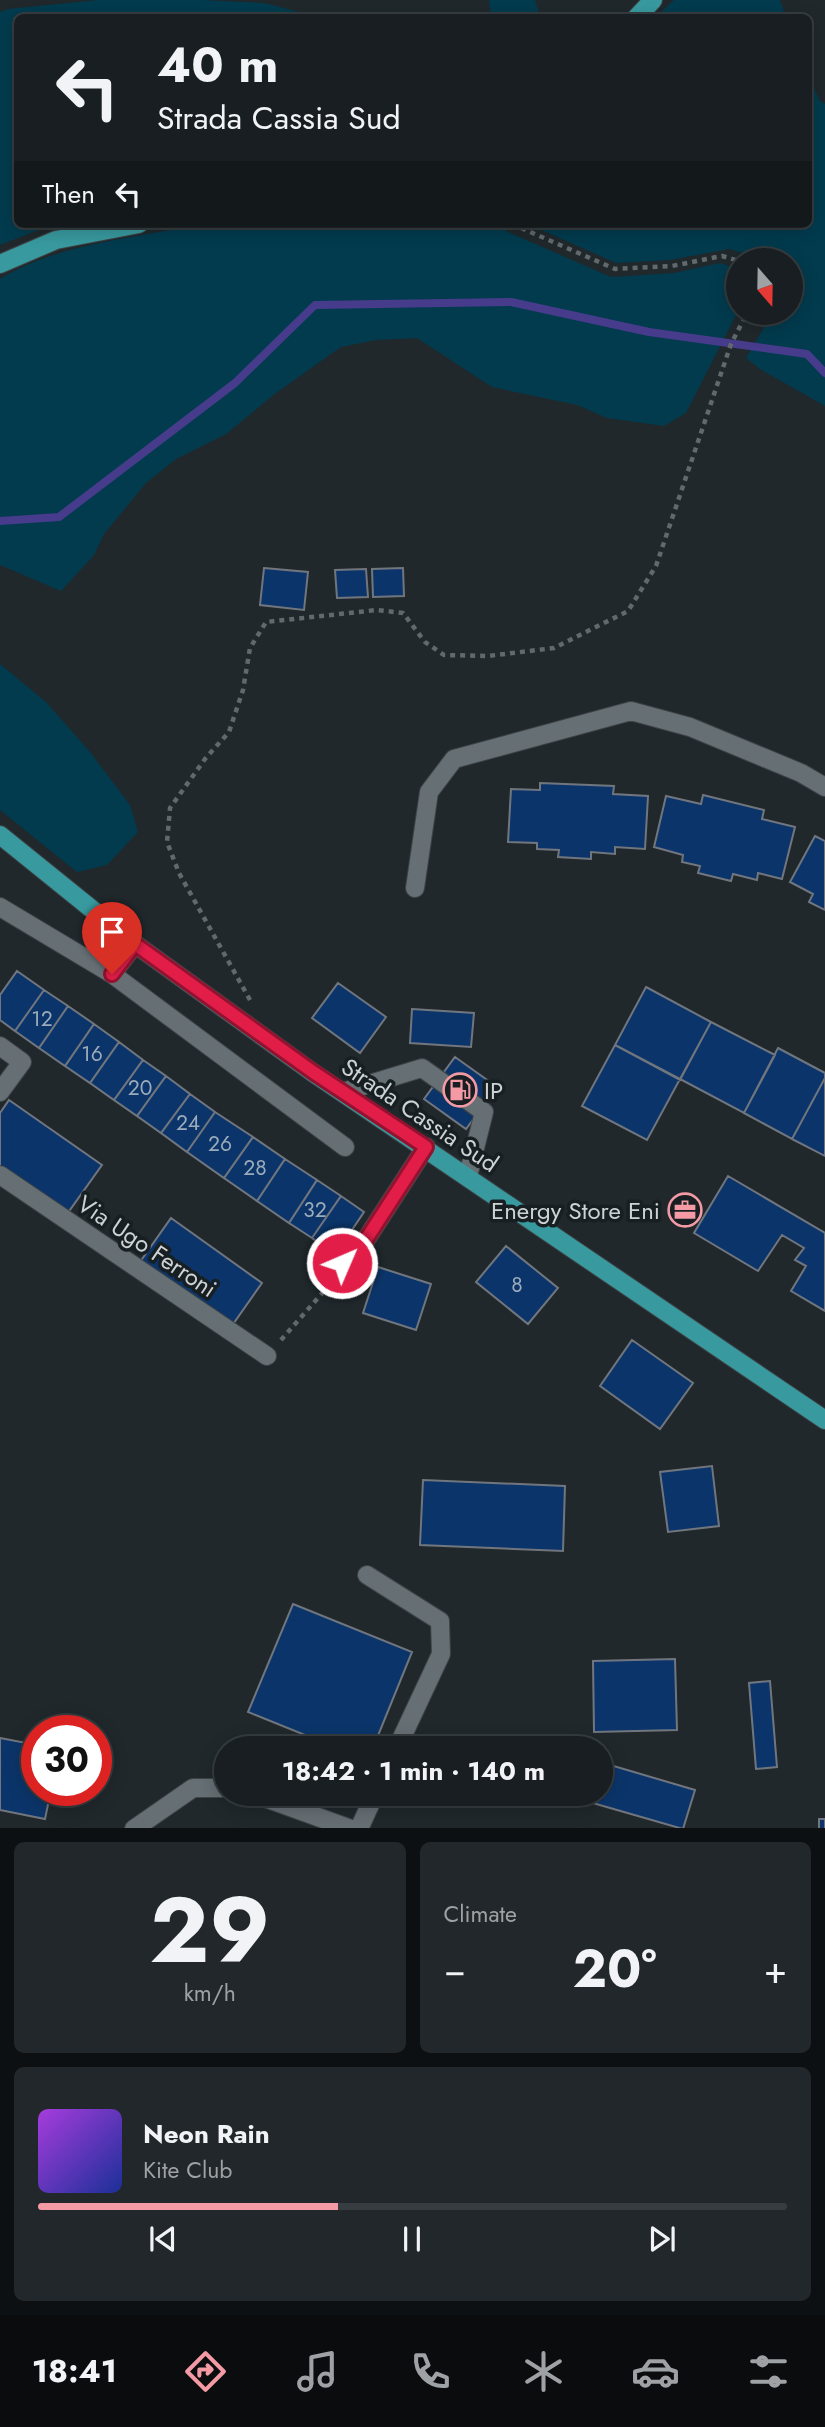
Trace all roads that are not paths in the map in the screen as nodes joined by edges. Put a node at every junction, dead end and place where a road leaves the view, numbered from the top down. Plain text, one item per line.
1 (653, 0) edge
2 (640, 14) edge
3 (118, 228) edge
4 (0, 264) edge
5 (825, 787) edge
6 (0, 835) edge
7 (415, 888) dead end
8 (0, 907) edge
9 (135, 944) junction
10 (112, 974) junction
11 (0, 1046) edge
12 (0, 1092) edge
13 (342, 1092) junction
14 (345, 1146) dead end
15 (426, 1147) junction
16 (0, 1175) edge
17 (468, 1176) junction
18 (337, 1268) road end
19 (267, 1356) road end
20 (825, 1420) edge
21 (367, 1575) dead end
22 (403, 1736) edge
23 (214, 1788) edge
24 (287, 1806) edge
25 (370, 1806) edge
26 (135, 1828) edge
27 (348, 1828) edge
28 (359, 1828) edge

1 - 2 main road
3 - 4 main road
5 - 7 street
6 - 9 main road, Strada Cassia Sud
8 - 10 street
9 - 10 street
9 - 13 main road, Strada Cassia Sud
10 - 14 street
11 - 12 street
13 - 15 main road, Strada Cassia Sud
13 - 17 street
15 - 17 main road, Strada Cassia Sud
15 - 18 street
16 - 19 street, Via Ugo Ferroni
17 - 20 main road, Strada Cassia Sud
21 - 22 street
23 - 26 street
24 - 27 street
25 - 28 street

